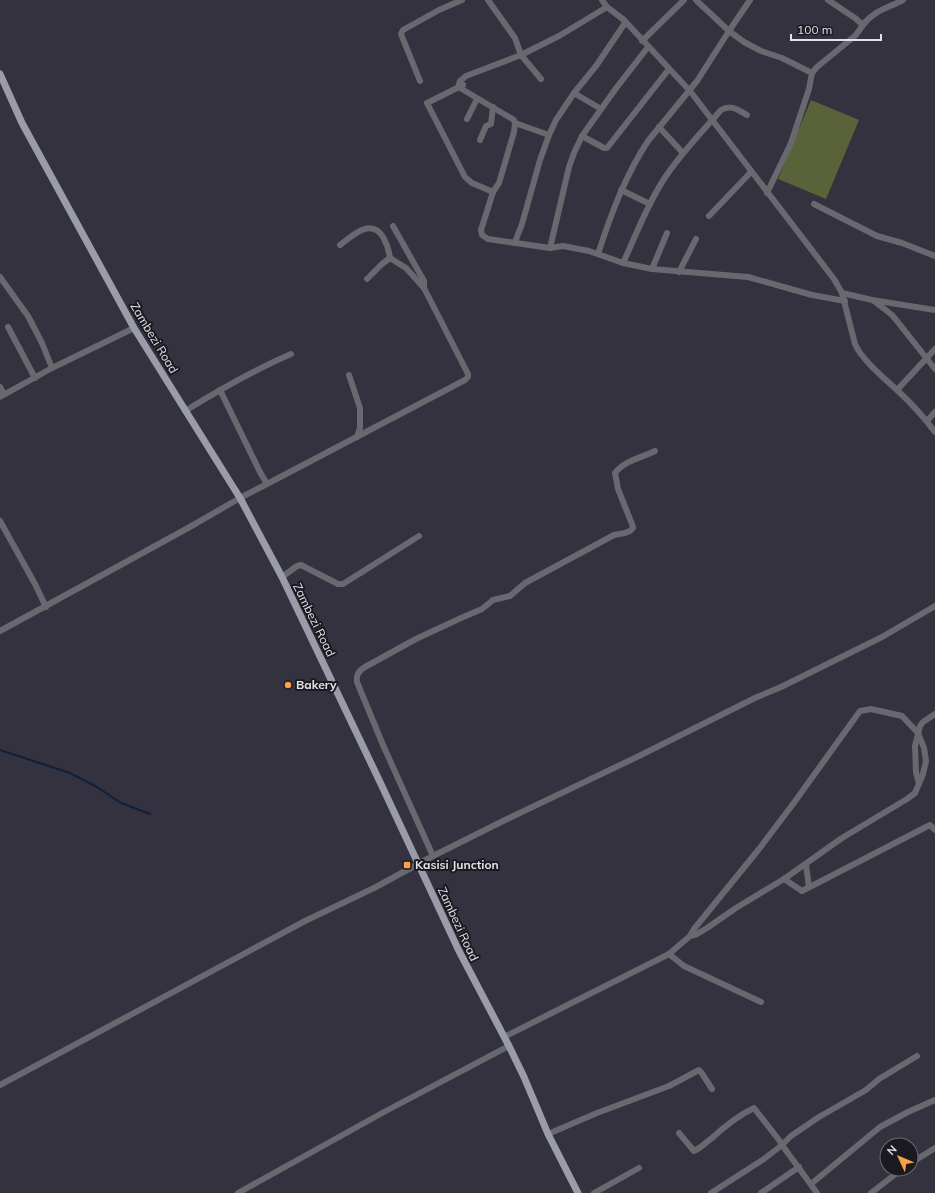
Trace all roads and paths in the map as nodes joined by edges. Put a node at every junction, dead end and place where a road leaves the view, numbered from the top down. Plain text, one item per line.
1 (462, 0) edge
2 (488, 0) edge
3 (602, 0) edge
4 (684, 0) edge
5 (696, 0) edge
6 (750, 0) edge
7 (829, 0) edge
8 (903, 0) edge
9 (607, 7) junction
10 (625, 23) junction
11 (863, 25) junction
12 (729, 31) junction
13 (642, 40) junction
14 (648, 47) junction
15 (521, 55) junction
16 (669, 69) junction
17 (812, 73) junction
18 (0, 74) edge
19 (541, 79) dead end
20 (420, 81) dead end
21 (463, 84) junction
22 (690, 91) junction
23 (574, 92) junction
24 (477, 99) junction
25 (493, 107) junction
26 (601, 109) junction
27 (747, 115) dead end
28 (467, 119) dead end
29 (713, 121) junction
30 (515, 123) junction
31 (659, 127) junction
32 (549, 135) junction
33 (582, 136) junction
34 (480, 140) dead end
35 (683, 152) junction
36 (751, 172) junction
37 (621, 190) junction
38 (493, 192) junction
39 (767, 193) junction
40 (650, 204) junction
41 (814, 204) dead end
42 (709, 216) dead end
43 (393, 226) dead end
44 (667, 233) dead end
45 (696, 239) dead end
46 (515, 242) junction
47 (340, 245) dead end
48 (550, 248) junction
49 (598, 254) junction
50 (935, 256) edge
51 (390, 258) junction
52 (624, 263) junction
53 (652, 269) junction
54 (679, 272) junction
55 (0, 278) edge
56 (368, 279) dead end
57 (424, 288) junction
58 (842, 293) junction
59 (872, 300) junction
60 (845, 301) junction
61 (935, 310) edge
62 (8, 327) dead end
63 (134, 328) junction
64 (935, 349) edge
65 (291, 354) dead end
66 (926, 358) junction
67 (52, 368) junction
68 (935, 369) edge
69 (349, 375) dead end
70 (35, 378) junction
71 (0, 387) edge
72 (220, 390) junction
73 (897, 390) junction
74 (2, 395) edge
75 (185, 411) junction
76 (935, 412) edge
77 (927, 421) junction
78 (935, 432) edge
79 (357, 437) junction
80 (656, 451) dead end
81 (267, 484) junction
82 (240, 498) junction
83 (0, 521) edge
84 (419, 536) dead end
85 (282, 577) junction
86 (935, 606) edge
87 (46, 607) junction
88 (0, 631) edge
89 (935, 714) edge
90 (918, 733) junction
91 (919, 784) junction
92 (935, 830) edge
93 (434, 856) junction
94 (418, 864) junction
95 (806, 865) junction
96 (784, 879) junction
97 (809, 887) junction
98 (690, 936) junction
99 (669, 954) junction
100 (761, 1002) dead end
101 (504, 1037) junction
102 (509, 1046) junction
103 (917, 1056) dead end
104 (0, 1085) edge
105 (712, 1088) dead end
106 (935, 1100) edge
107 (679, 1133) dead end
108 (548, 1134) junction
109 (782, 1145) junction
110 (935, 1148) edge
111 (919, 1158) edge
112 (799, 1167) junction
113 (639, 1168) dead end
114 (892, 1177) edge
115 (812, 1184) junction
116 (238, 1193) edge
117 (578, 1193) edge
118 (594, 1193) edge
119 (711, 1193) edge
120 (761, 1193) edge
121 (817, 1193) edge
122 (871, 1193) edge

1 - 20 street
2 - 15 street
3 - 9 street
4 - 13 street
5 - 12 street
6 - 12 street
7 - 11 street
8 - 11 street
9 - 10 street
9 - 15 street
10 - 13 street
10 - 23 street
11 - 17 street
12 - 17 street
12 - 22 street
13 - 14 street
14 - 16 street
14 - 26 street
15 - 19 street
15 - 21 street
16 - 22 street
16 - 33 street
17 - 39 street
18 - 63 main road, Zambezi Road
21 - 24 street
21 - 38 street
22 - 29 street
22 - 31 street
23 - 26 street
23 - 32 street
24 - 25 street
24 - 28 street
25 - 30 street
25 - 34 street
26 - 33 street
27 - 29 street
29 - 35 street
29 - 36 street
30 - 32 street
30 - 38 street
31 - 35 street
31 - 37 street
32 - 46 street
33 - 48 street
35 - 40 street
36 - 39 street
36 - 42 street
37 - 40 street
37 - 49 street
38 - 46 street
39 - 58 street
40 - 52 street
41 - 50 street
43 - 57 street
44 - 53 street
45 - 54 street
46 - 48 street
47 - 51 street
48 - 49 street
49 - 52 street
51 - 56 street
51 - 57 street
52 - 53 street
53 - 54 street
54 - 60 street
55 - 67 street
57 - 79 street
58 - 59 street
58 - 60 street
59 - 61 street
59 - 66 street
60 - 73 street
62 - 70 street
63 - 67 street
63 - 75 main road, Zambezi Road
64 - 66 street
65 - 72 street
66 - 68 street
66 - 73 street
67 - 70 street
69 - 79 street
70 - 74 street
71 - 74 street
72 - 75 street
72 - 81 street
73 - 77 street
75 - 82 main road, Zambezi Road
76 - 77 street
77 - 78 street
79 - 81 street
80 - 93 street
81 - 82 street
82 - 85 main road, Zambezi Road
82 - 87 street
83 - 87 street
84 - 85 street
85 - 94 main road, Zambezi Road
86 - 93 street
87 - 88 street
89 - 90 street
90 - 91 street
90 - 91 street
90 - 98 street
91 - 95 street
92 - 97 street
93 - 94 street
94 - 101 main road, Zambezi Road
94 - 104 street
95 - 96 street
95 - 97 street
96 - 97 street
96 - 98 street
98 - 99 street
99 - 100 street
99 - 101 street
101 - 102 main road, Zambezi Road
102 - 108 main road, Zambezi Road
102 - 116 street
103 - 109 street
105 - 108 street
106 - 115 street
107 - 109 street
108 - 117 main road, Zambezi Road
109 - 112 street
109 - 119 street
110 - 111 street
112 - 115 street
112 - 120 street
113 - 118 street
114 - 122 street
115 - 121 street

